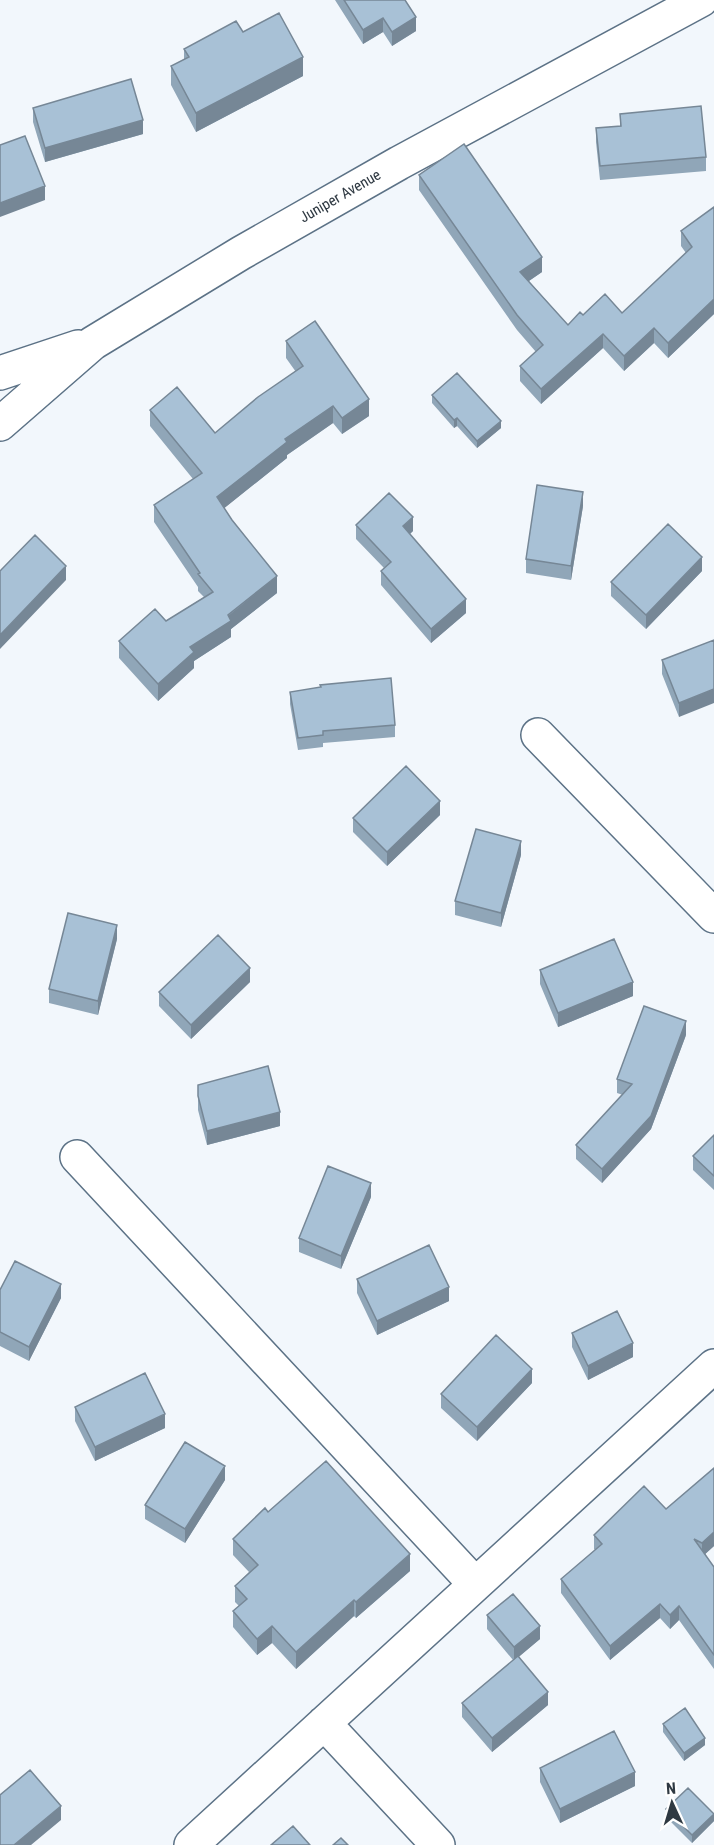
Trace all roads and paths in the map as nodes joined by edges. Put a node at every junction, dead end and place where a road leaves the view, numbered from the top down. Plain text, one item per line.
1 (701, 0) edge
2 (93, 343) junction
3 (0, 373) edge
4 (0, 424) edge
5 (538, 735) dead end
6 (714, 916) edge
7 (77, 1156) dead end
8 (714, 1365) edge
9 (475, 1584) junction
10 (324, 1723) junction
11 (191, 1845) edge
12 (438, 1845) edge

1 - 2 street, Juniper Avenue
2 - 3 street
2 - 4 street, Juniper Avenue
5 - 6 street
7 - 9 street
8 - 9 street
9 - 10 street
10 - 11 street
10 - 12 street

